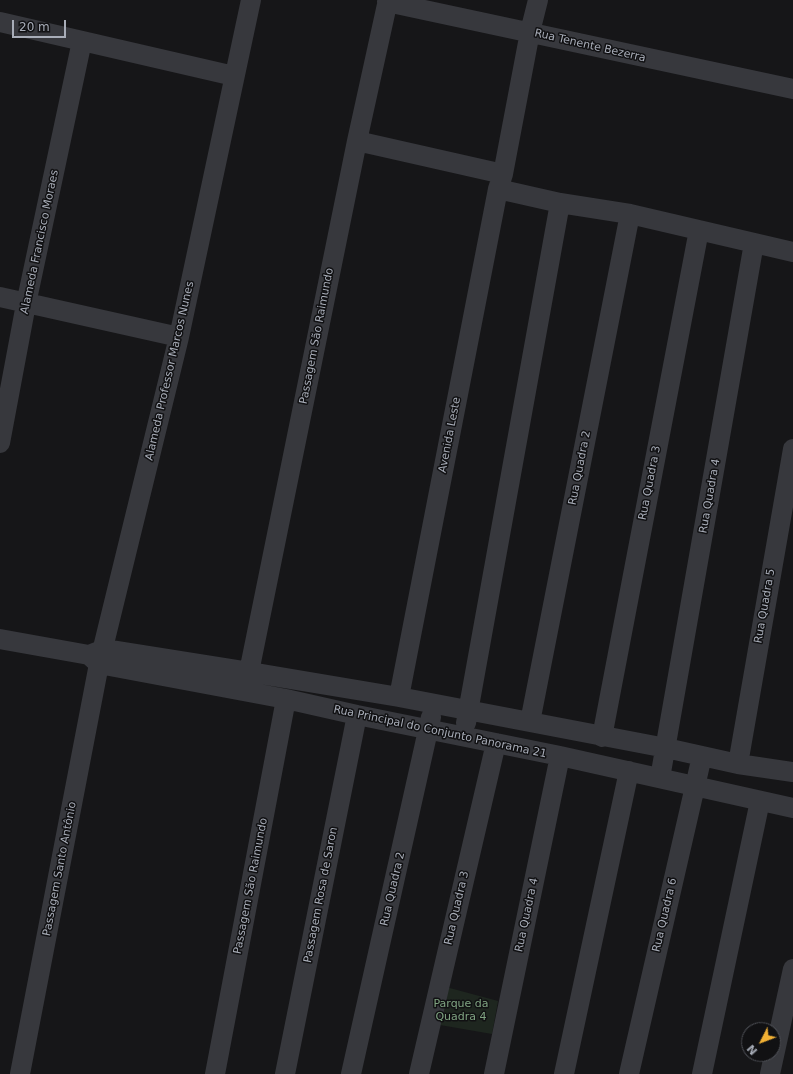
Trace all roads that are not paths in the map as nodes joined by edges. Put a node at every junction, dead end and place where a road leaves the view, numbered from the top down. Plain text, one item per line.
1 (251, 0) edge
2 (538, 0) edge
3 (388, 1) edge
4 (0, 22) edge
5 (530, 32) junction
6 (82, 41) junction
7 (234, 76) junction
8 (793, 89) edge
9 (357, 141) junction
10 (501, 182) junction
11 (560, 203) junction
12 (630, 214) junction
13 (699, 230) junction
14 (754, 243) junction
15 (793, 252) edge
16 (0, 297) edge
17 (26, 304) junction
18 (178, 337) junction
19 (0, 443) edge
20 (793, 449) edge
21 (0, 639) edge
22 (97, 656) junction
23 (249, 672) junction
24 (399, 697) junction
25 (286, 699) junction
26 (434, 703) junction
27 (468, 709) junction
28 (357, 716) junction
29 (530, 722) junction
30 (428, 730) junction
31 (464, 737) junction
32 (602, 737) junction
33 (496, 743) junction
34 (666, 748) junction
35 (560, 756) junction
36 (702, 756) junction
37 (738, 764) junction
38 (628, 771) junction
39 (793, 772) edge
40 (660, 778) junction
41 (694, 786) junction
42 (760, 801) junction
43 (793, 808) edge
44 (793, 969) edge
45 (20, 1074) edge
46 (215, 1074) edge
47 (285, 1074) edge
48 (351, 1074) edge
49 (419, 1074) edge
50 (494, 1074) edge
51 (564, 1074) edge
52 (629, 1074) edge
53 (702, 1074) edge
54 (770, 1074) edge

1 - 7 street, Alameda Professor Marcos Nunes
2 - 5 street
3 - 5 street, Rua Tenente Bezerra
3 - 9 street, Passagem São Raimundo
4 - 6 street
5 - 8 street, Rua Tenente Bezerra
5 - 10 street
6 - 7 street
6 - 17 street, Alameda Francisco Moraes
7 - 18 street, Alameda Professor Marcos Nunes
9 - 10 street
9 - 23 street, Passagem São Raimundo
10 - 11 street
10 - 24 street, Avenida Leste
11 - 12 street
11 - 27 street
12 - 13 street
12 - 29 street, Rua Quadra 2
13 - 14 street
13 - 32 street, Rua Quadra 3
14 - 15 street
14 - 34 street, Rua Quadra 4
16 - 17 street
17 - 18 street
17 - 19 street, Alameda Francisco Moraes
18 - 22 street, Alameda Professor Marcos Nunes
20 - 37 street, Rua Quadra 5
21 - 22 street, Rua Principal do Conjunto Panorama 21
22 - 23 street, Rua Principal do Conjunto Panorama 21
22 - 25 street, Rua Principal do Conjunto Panorama 21
22 - 45 street, Passagem Santo Antônio
23 - 24 street, Rua Principal do Conjunto Panorama 21
24 - 26 street, Rua Principal do Conjunto Panorama 21
25 - 28 street, Rua Principal do Conjunto Panorama 21
25 - 46 street, Passagem São Raimundo
26 - 27 street, Rua Principal do Conjunto Panorama 21
26 - 30 street, Rua Quadra 2
27 - 29 street, Rua Principal do Conjunto Panorama 21
27 - 31 street
28 - 30 street, Rua Principal do Conjunto Panorama 21
28 - 47 street, Passagem Rosa de Saron
29 - 32 street, Rua Principal do Conjunto Panorama 21
30 - 31 street, Rua Principal do Conjunto Panorama 21
30 - 48 street, Rua Quadra 2
31 - 33 street, Rua Principal do Conjunto Panorama 21
32 - 34 street, Rua Principal do Conjunto Panorama 21
33 - 35 street, Rua Principal do Conjunto Panorama 21
33 - 49 street, Rua Quadra 3
34 - 36 street, Rua Principal do Conjunto Panorama 21
34 - 40 street
35 - 38 street, Rua Principal do Conjunto Panorama 21
35 - 50 street, Rua Quadra 4
36 - 37 street, Rua Principal do Conjunto Panorama 21
36 - 41 street, Rua Quadra 6
37 - 39 street, Rua Principal do Conjunto Panorama 21
38 - 40 street, Rua Principal do Conjunto Panorama 21
38 - 51 street
40 - 41 street, Rua Principal do Conjunto Panorama 21
41 - 42 street, Rua Principal do Conjunto Panorama 21
41 - 52 street, Rua Quadra 6
42 - 43 street, Rua Principal do Conjunto Panorama 21
42 - 53 street
44 - 54 street

